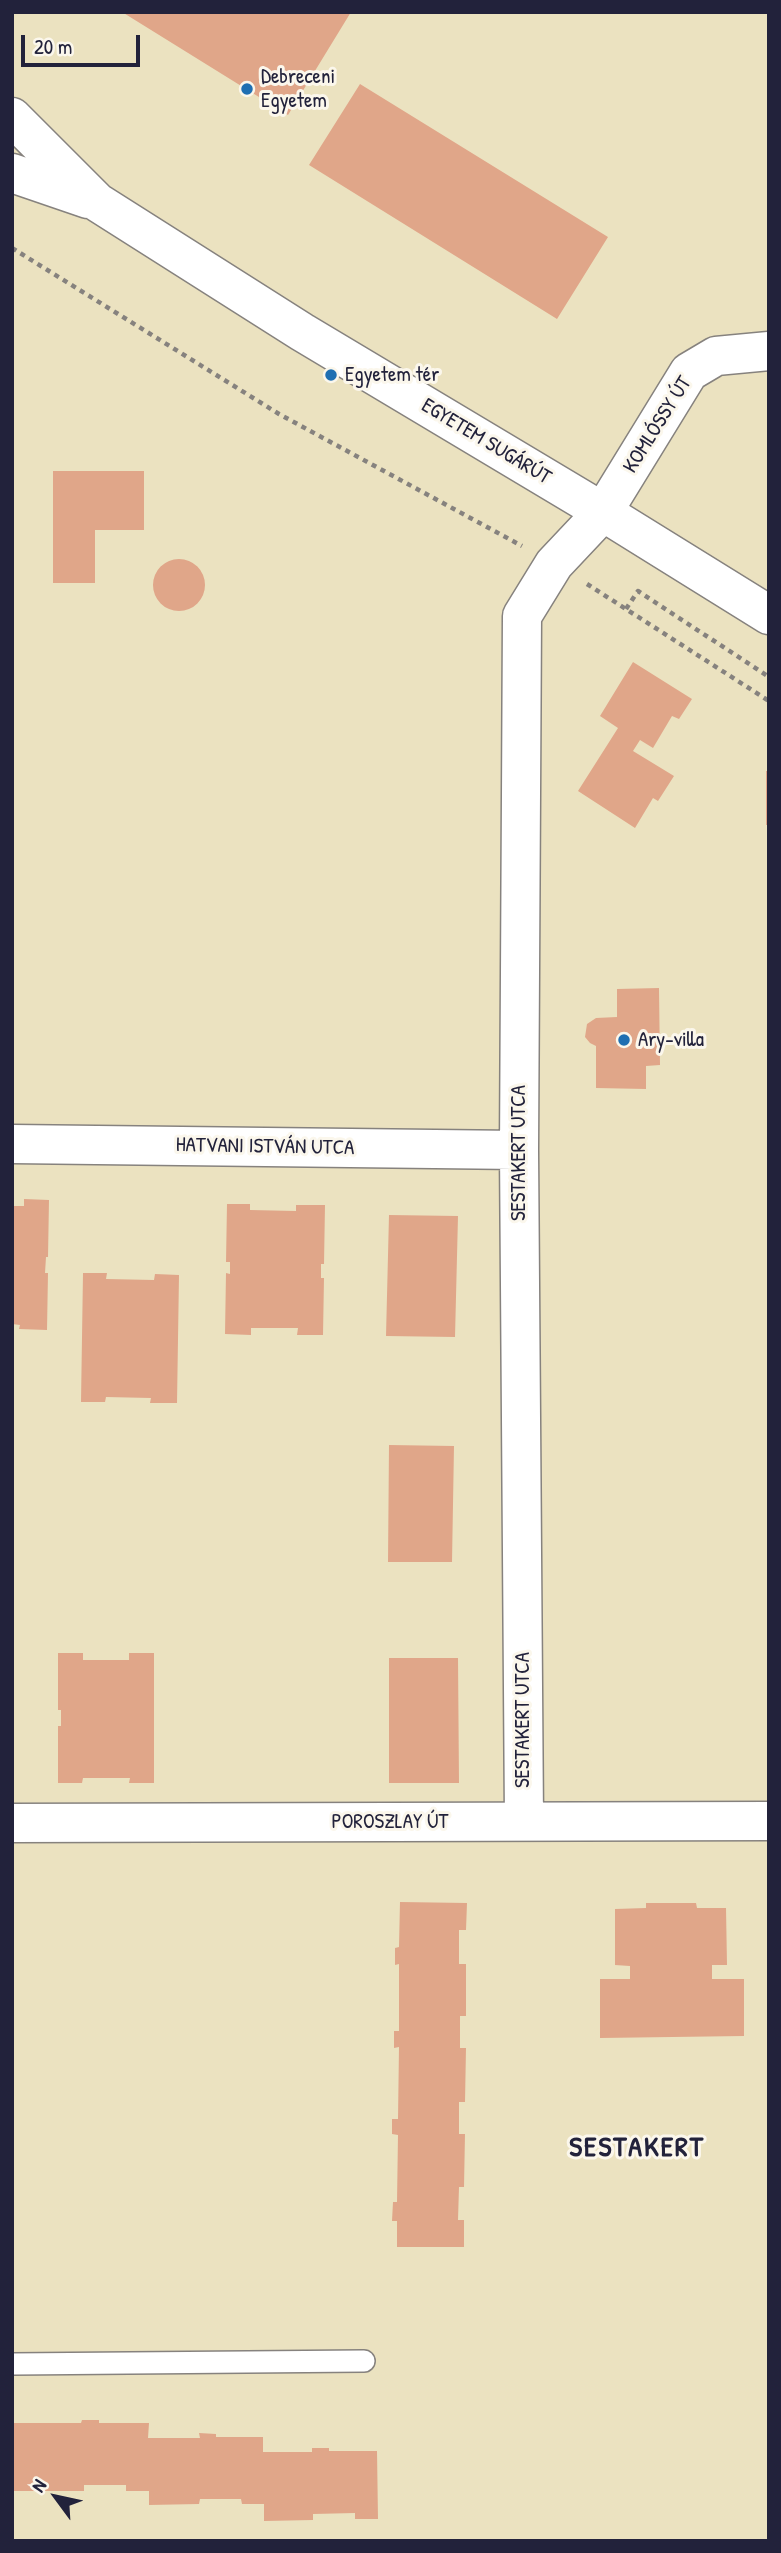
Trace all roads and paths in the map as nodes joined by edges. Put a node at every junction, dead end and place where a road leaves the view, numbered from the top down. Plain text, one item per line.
1 (12, 117) edge
2 (12, 173) edge
3 (97, 202) junction
4 (12, 248) edge
5 (769, 351) edge
6 (603, 512) junction
7 (554, 564) junction
8 (626, 609) junction
9 (769, 615) edge
10 (769, 677) edge
11 (769, 701) edge
12 (12, 1144) edge
13 (519, 1150) junction
14 (524, 1821) junction
15 (769, 1821) edge
16 (12, 1823) edge
17 (363, 2361) dead end
18 (12, 2364) edge

1 - 3 street, EGYETEM SUGÁRÚT
2 - 3 street, EGYETEM SUGÁRÚT
3 - 6 street, EGYETEM SUGÁRÚT
4 - 7 path
5 - 6 street, KOMLÓSSY ÚT
6 - 7 street, SESTAKERT UTCA
6 - 9 street, EGYETEM SUGÁRÚT
7 - 8 path
7 - 13 street, SESTAKERT UTCA
8 - 10 path
8 - 11 path
12 - 13 street, HATVANI ISTVÁN UTCA
13 - 14 street, SESTAKERT UTCA
14 - 15 street, POROSZLAY ÚT
14 - 16 street, POROSZLAY ÚT
17 - 18 lane

